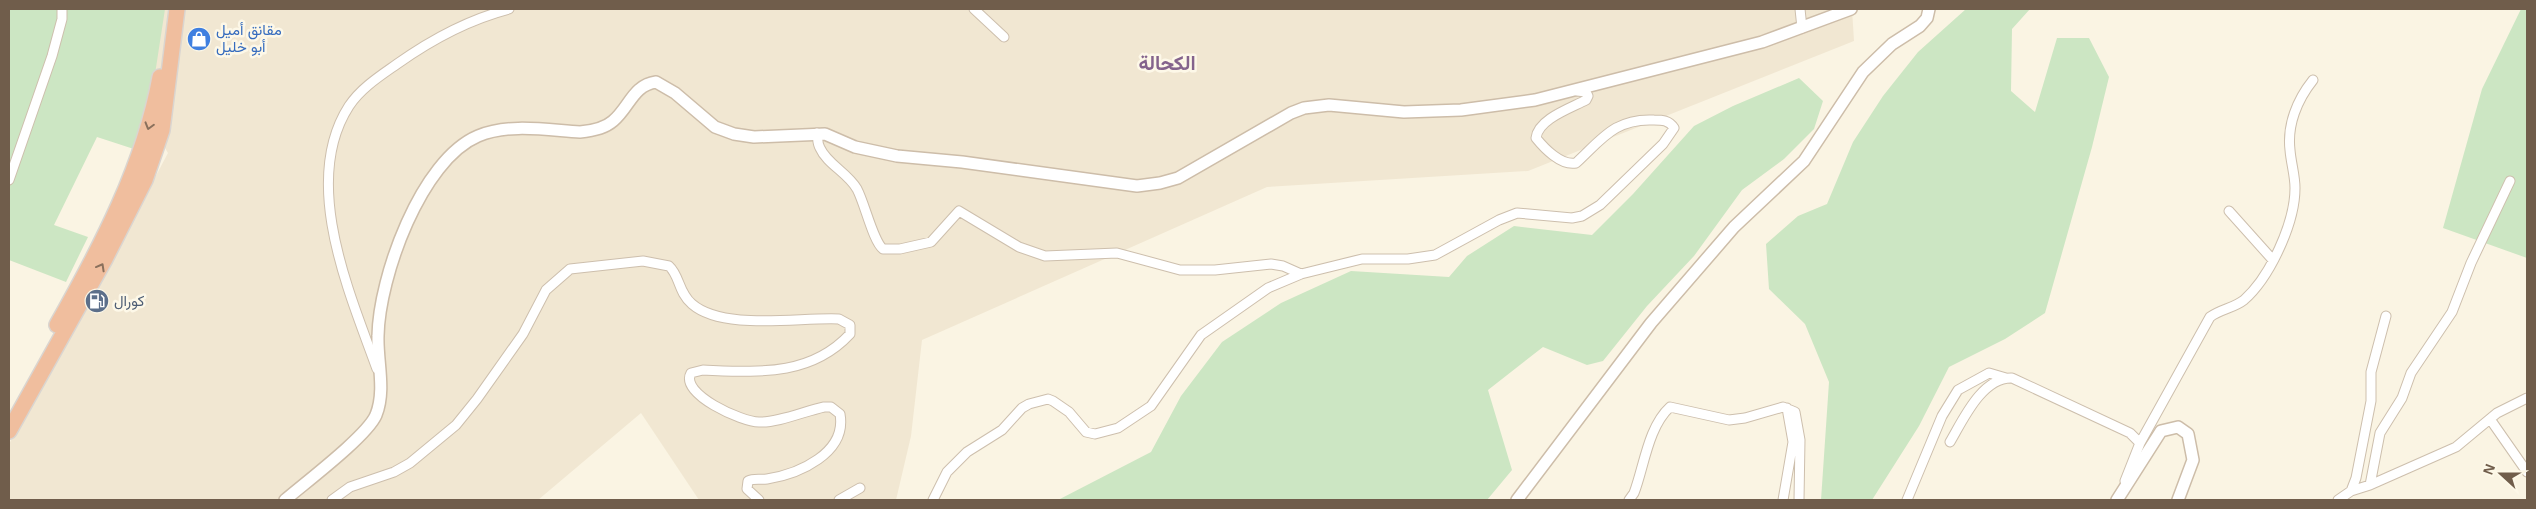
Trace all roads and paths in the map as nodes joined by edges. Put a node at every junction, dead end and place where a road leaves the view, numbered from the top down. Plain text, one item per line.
1 (62, 9) edge
2 (169, 9) edge
3 (177, 9) edge
4 (509, 9) edge
5 (974, 9) edge
6 (1800, 9) edge
7 (1851, 9) edge
8 (1929, 9) edge
9 (1802, 28) junction
10 (1004, 37) dead end
11 (2313, 80) dead end
12 (1570, 91) junction
13 (817, 133) junction
14 (9, 180) edge
15 (2510, 181) dead end
16 (2229, 211) dead end
17 (2272, 259) junction
18 (1301, 274) junction
19 (2386, 316) dead end
20 (380, 376) junction
21 (2007, 378) junction
22 (2527, 398) edge
23 (1787, 408) junction
24 (9, 411) edge
25 (2490, 419) junction
26 (9, 431) edge
27 (1950, 442) dead end
28 (2140, 443) junction
29 (2527, 472) edge
30 (2370, 485) junction
31 (860, 488) dead end
32 (2351, 491) junction
33 (2118, 499) edge
34 (285, 500) edge
35 (332, 500) edge
36 (759, 500) edge
37 (839, 500) edge
38 (934, 500) edge
39 (1517, 500) edge
40 (1629, 500) edge
41 (1784, 500) edge
42 (1799, 500) edge
43 (1907, 500) edge
44 (2178, 500) edge
45 (2338, 500) edge

1 - 14 street
2 -> 24 highway
26 -> 3 highway
4 - 20 street
5 - 10 street
6 - 9 street
7 - 9 main road
8 - 39 main road
9 - 12 main road
11 - 17 street
12 - 13 main road
12 - 18 street
13 - 18 street
13 - 20 main road
15 - 30 street
16 - 17 street
17 - 28 street
18 - 38 street
19 - 32 street
20 - 34 main road
21 - 27 street
21 - 28 street
21 - 43 street
22 - 25 street
23 - 40 street
23 - 41 street
23 - 42 street
25 - 29 street
25 - 30 street
28 - 33 street
30 - 32 street
31 - 37 street
32 - 45 street
33 - 44 main road
35 - 36 street

